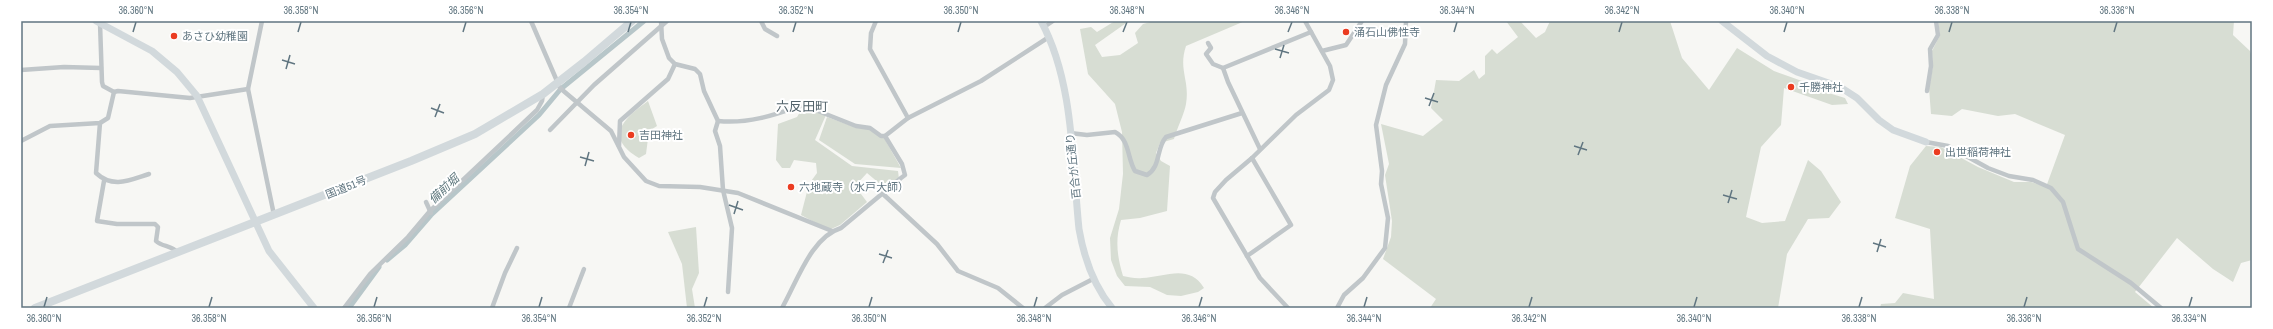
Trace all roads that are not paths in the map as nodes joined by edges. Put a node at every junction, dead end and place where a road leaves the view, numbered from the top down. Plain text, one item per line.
1 (262, 21) edge
2 (531, 21) edge
3 (632, 21) edge
4 (661, 21) edge
5 (667, 21) edge
6 (761, 21) edge
7 (876, 21) edge
8 (1053, 21) edge
9 (1305, 21) edge
10 (1362, 21) edge
11 (1406, 21) edge
12 (1722, 21) edge
13 (1936, 21) edge
14 (98, 22) edge
15 (1043, 24) edge
16 (660, 27) junction
17 (1311, 32) junction
18 (777, 36) dead end
19 (1049, 37) junction
20 (1208, 43) dead end
21 (1322, 51) junction
22 (675, 64) junction
23 (101, 68) junction
24 (1223, 68) junction
25 (21, 70) edge
26 (557, 83) junction
27 (248, 89) junction
28 (1927, 91) dead end
29 (114, 92) junction
30 (543, 94) junction
31 (197, 96) junction
32 (577, 102) junction
33 (1242, 113) junction
34 (908, 118) junction
35 (718, 121) junction
36 (100, 123) junction
37 (550, 130) dead end
38 (1070, 133) junction
39 (885, 136) junction
40 (21, 141) edge
41 (1926, 142) joint
42 (618, 147) junction
43 (1260, 149) junction
44 (1252, 158) junction
45 (149, 174) dead end
46 (104, 181) junction
47 (723, 190) junction
48 (883, 194) junction
49 (426, 202) dead end
50 (430, 212) junction
51 (274, 215) junction
52 (255, 222) junction
53 (832, 230) junction
54 (517, 248) dead end
55 (177, 252) junction
56 (1247, 256) junction
57 (584, 269) dead end
58 (1093, 279) junction
59 (728, 292) dead end
60 (35, 308) edge
61 (314, 308) edge
62 (344, 308) edge
63 (492, 308) edge
64 (569, 308) edge
65 (782, 308) edge
66 (1023, 308) edge
67 (1045, 308) edge
68 (1112, 308) edge
69 (1288, 308) edge
70 (1337, 308) edge
71 (2161, 308) edge

1 - 27 street
2 - 26 street
3 - 26 highway, 国道51号
4 - 16 street
5 - 16 street
6 - 18 street
7 - 34 street
8 - 15 street
9 - 17 street
10 - 21 street
11 - 70 street
12 - 41 street
13 - 28 street
14 - 23 street
14 - 31 street
15 - 19 street, 百合が丘通り
16 - 22 street
16 - 32 street
17 - 21 street
17 - 24 street
19 - 34 street
19 - 38 street, 百合が丘通り
20 - 24 street
21 - 43 street
22 - 35 street
22 - 42 street
23 - 25 street
23 - 29 street
24 - 33 street
26 - 30 highway, 国道51号
26 - 32 street
27 - 31 street
27 - 51 street
29 - 31 street
29 - 36 street
30 - 50 street
30 - 51 highway, 国道51号
31 - 52 street
32 - 37 street
32 - 42 street
33 - 38 street
33 - 43 street
34 - 39 street
35 - 39 street
35 - 47 street
36 - 40 street
36 - 46 street
38 - 58 street, 百合が丘通り
39 - 48 street
41 - 71 street
42 - 47 street
43 - 44 street
44 - 56 street
44 - 56 street
45 - 46 street
46 - 55 street
47 - 53 street
47 - 59 street
48 - 53 street
48 - 66 street
49 - 50 street
50 - 62 street
51 - 52 highway, 国道51号
52 - 55 highway, 国道51号
52 - 61 street
53 - 65 street
54 - 63 street
55 - 60 highway, 国道51号
56 - 69 street
57 - 64 street
58 - 67 street
58 - 68 street, 百合が丘通り

